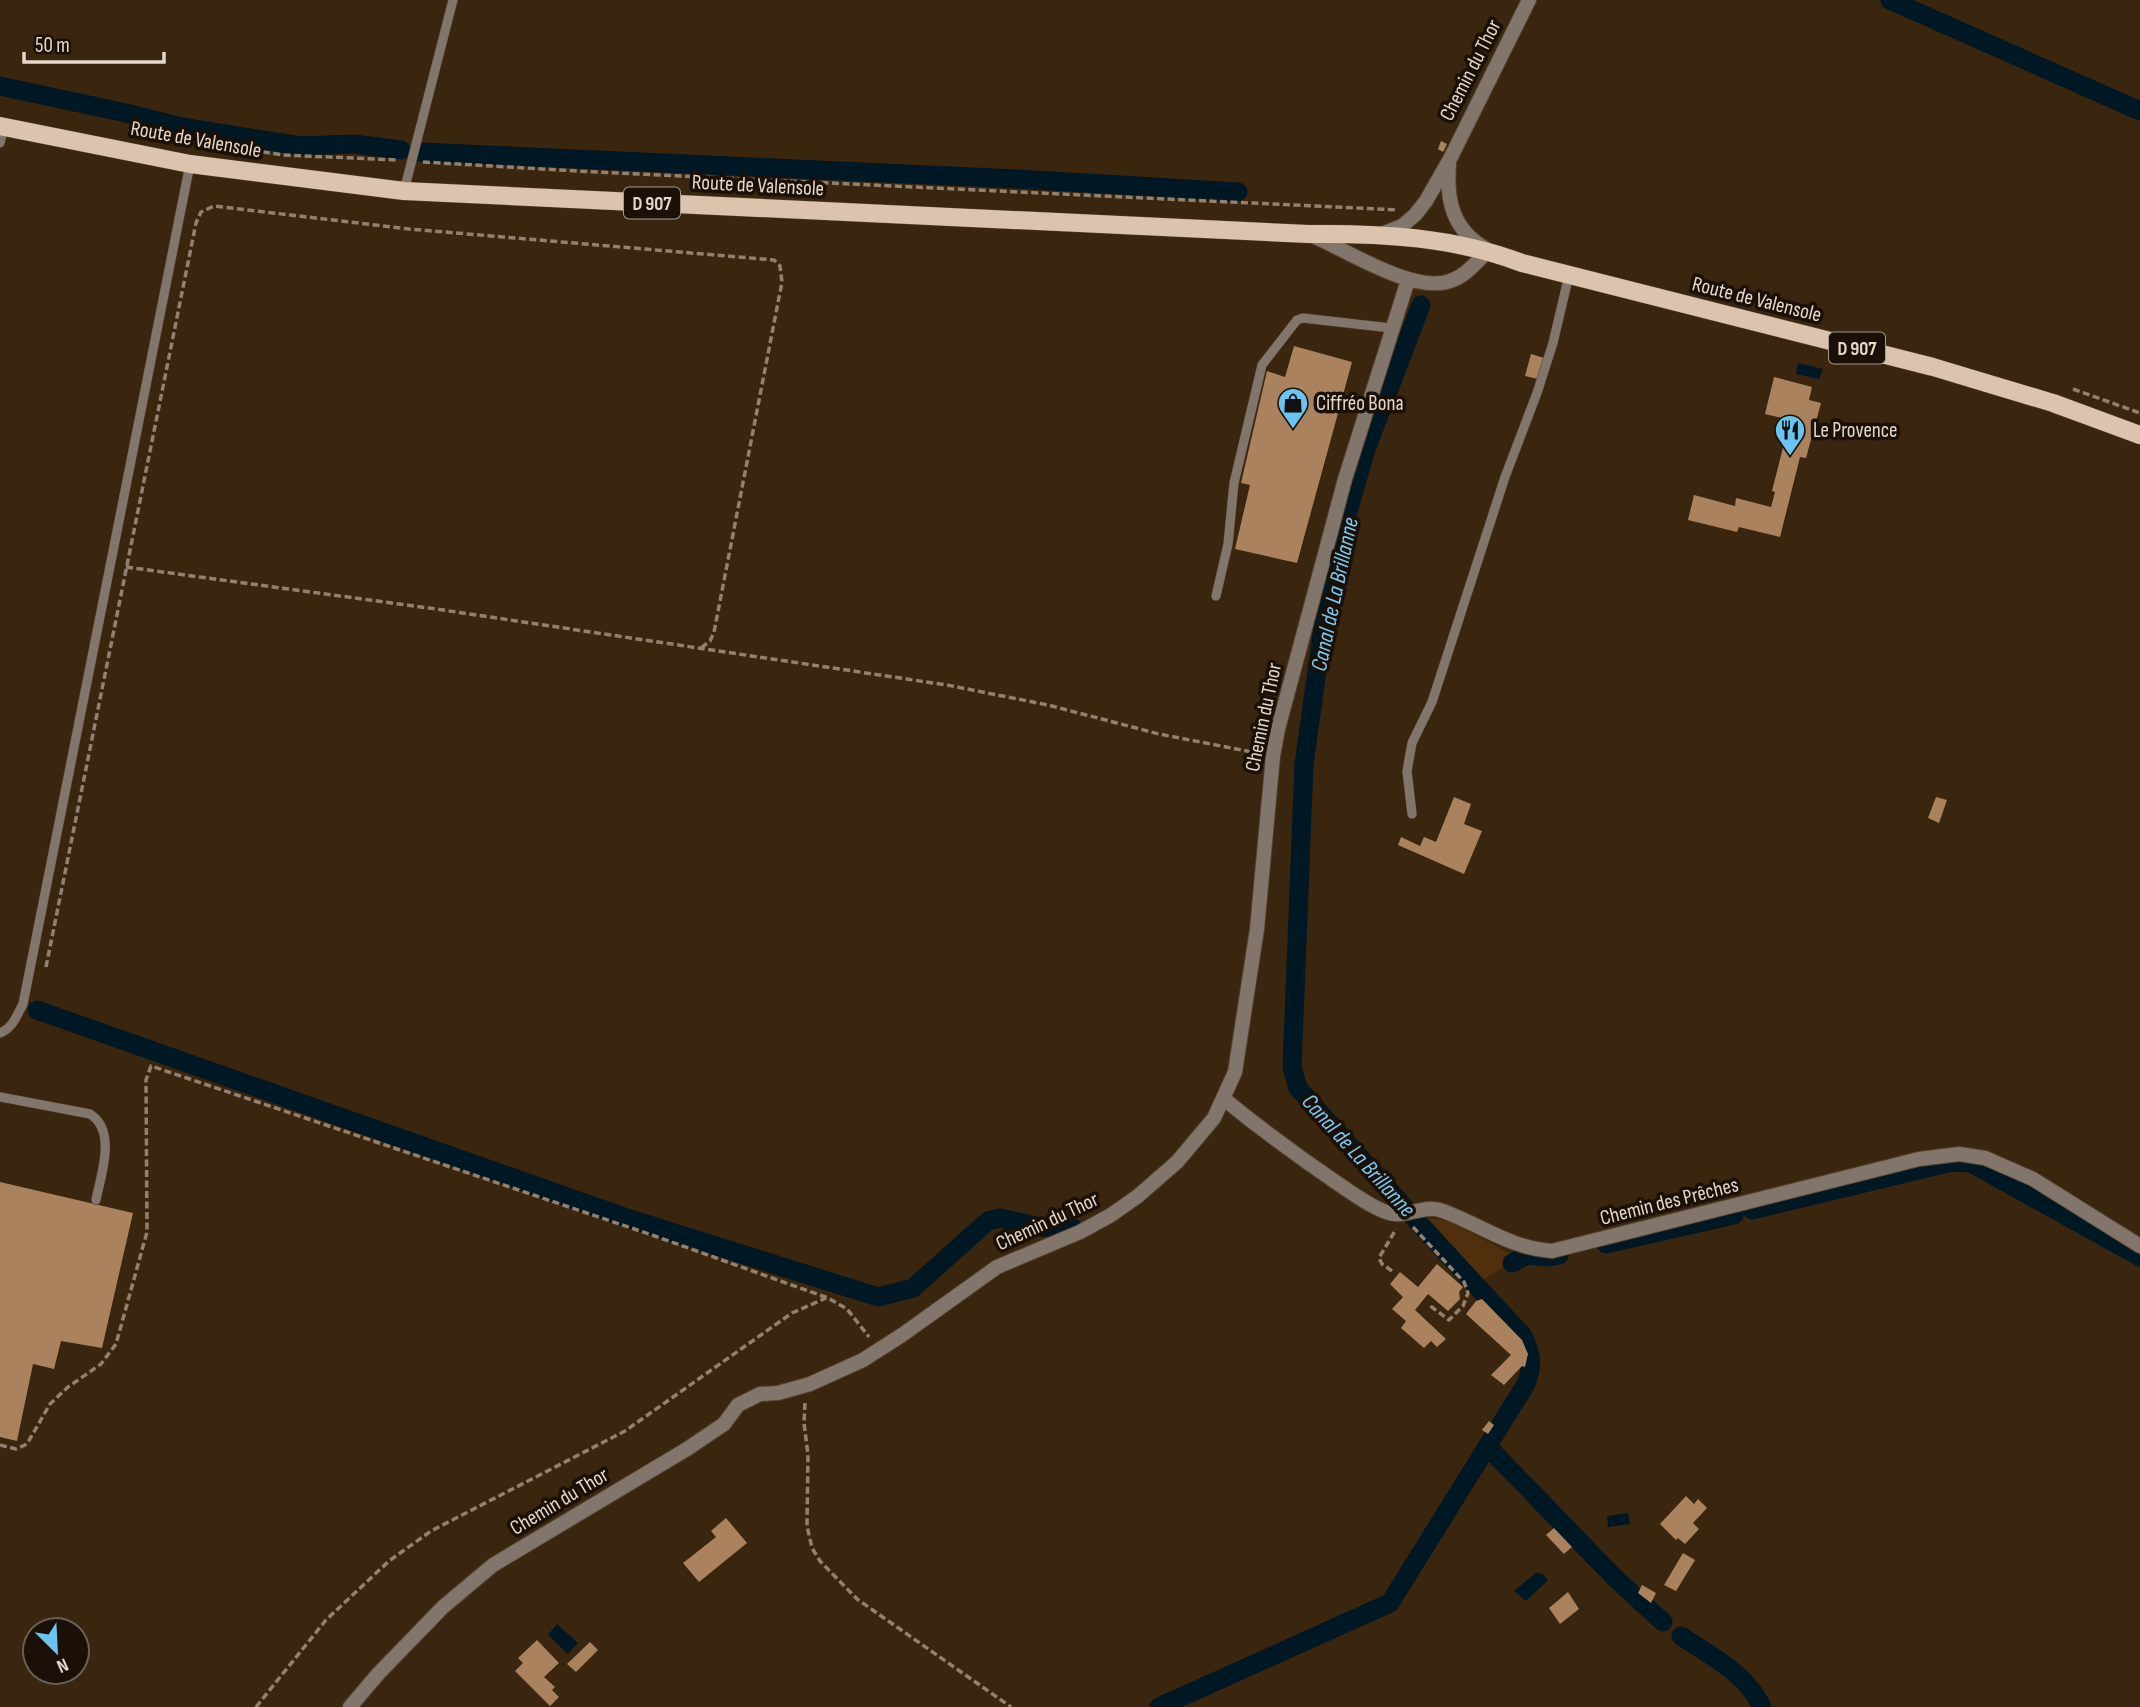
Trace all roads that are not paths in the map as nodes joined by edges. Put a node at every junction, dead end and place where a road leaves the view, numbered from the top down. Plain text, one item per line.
1 (453, 0) edge
2 (1530, 0) edge
3 (1, 132) edge
4 (1450, 159) junction
5 (190, 164) junction
6 (404, 191) junction
7 (1308, 234) junction
8 (1380, 234) junction
9 (1487, 255) junction
10 (1569, 275) junction
11 (1408, 280) junction
12 (1391, 328) junction
13 (2140, 435) edge
14 (1216, 596) dead end
15 (1412, 814) dead end
16 (0, 1033) edge
17 (0, 1097) edge
18 (1224, 1100) junction
19 (96, 1200) dead end
20 (2140, 1246) edge
21 (350, 1707) edge

1 - 6 lane
2 - 4 street, Chemin du Thor
3 - 5 main road, Route de Valensole / D 907
4 - 8 street, Chemin du Thor
4 - 9 street, Chemin du Thor
5 - 6 main road, Route de Valensole / D 907
5 - 16 lane
6 - 7 main road, Route de Valensole / D 907
7 - 8 main road, Route de Valensole / D 907
7 - 9 main road, Route de Valensole / D 907
7 - 11 street
8 - 9 main road, Route de Valensole / D 907
9 - 10 main road, Route de Valensole / D 907
9 - 11 street
10 - 13 main road, Route de Valensole / D 907
10 - 15 lane
11 - 12 street, Chemin du Thor
12 - 14 lane
12 - 18 street, Chemin du Thor
17 - 19 lane
18 - 20 street, Chemin des Prêches
18 - 21 street, Chemin du Thor

